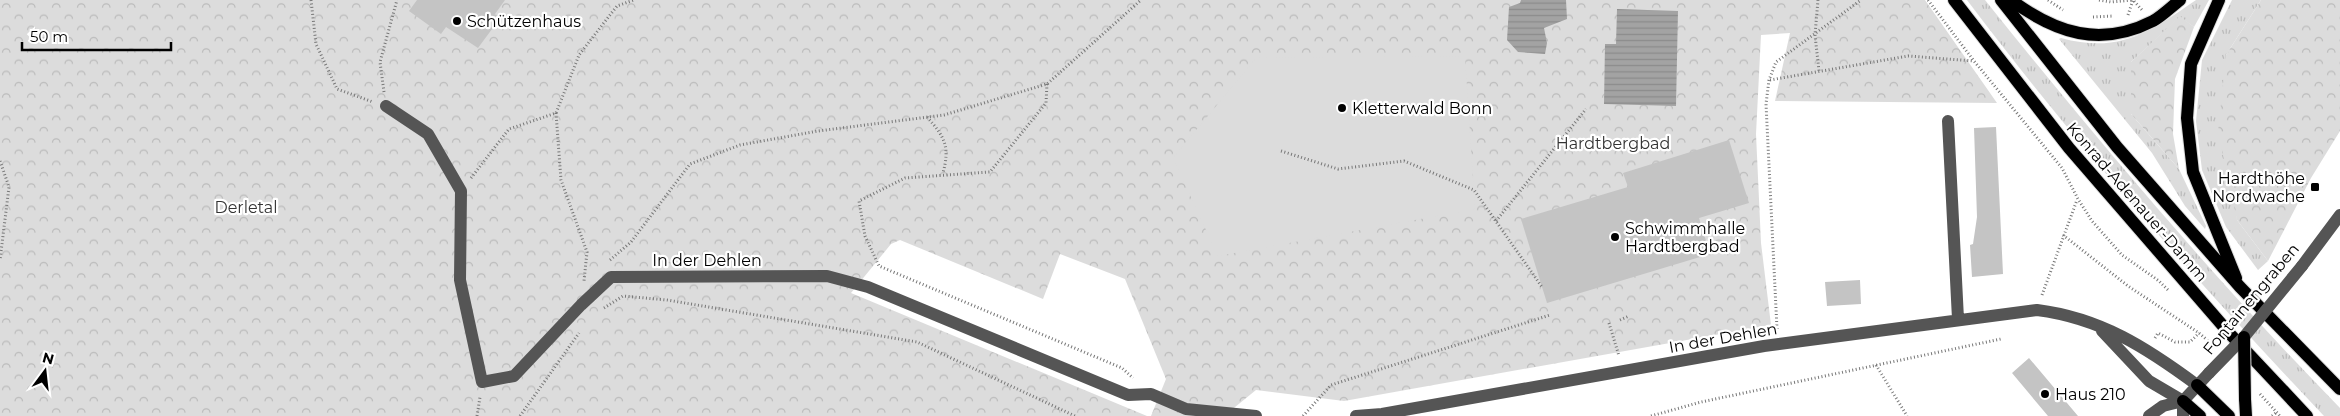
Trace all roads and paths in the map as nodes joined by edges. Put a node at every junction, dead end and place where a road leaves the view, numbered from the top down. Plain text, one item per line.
1 (311, 0) edge
2 (397, 0) edge
3 (634, 0) edge
4 (1141, 0) edge
5 (1818, 0) edge
6 (1861, 0) edge
7 (1928, 0) edge
8 (1954, 0) edge
9 (2002, 0) edge
10 (2011, 0) edge
11 (2048, 0) edge
12 (2099, 0) edge
13 (2133, 0) edge
14 (2180, 0) edge
15 (2219, 0) edge
16 (2065, 11) dead end
17 (2085, 16) dead end
18 (2154, 20) junction
19 (1815, 35) junction
20 (1974, 61) junction
21 (1819, 71) junction
22 (1769, 80) junction
23 (1047, 84) junction
24 (386, 106) junction
25 (1586, 109) dead end
26 (556, 113) junction
27 (926, 117) junction
28 (1948, 121) dead end
29 (1281, 151) dead end
30 (0, 161) edge
31 (943, 173) junction
32 (461, 191) junction
33 (2078, 200) junction
34 (2340, 215) edge
35 (1496, 221) junction
36 (2063, 235) junction
37 (2122, 255) dead end
38 (0, 260) edge
39 (606, 263) dead end
40 (1542, 287) dead end
41 (2240, 288) junction
42 (581, 305) junction
43 (2037, 310) junction
44 (597, 314) dead end
45 (1550, 315) dead end
46 (1629, 316) dead end
47 (1958, 319) junction
48 (1620, 320) dead end
49 (1609, 323) dead end
50 (2096, 325) junction
51 (584, 326) dead end
52 (2198, 333) junction
53 (2244, 337) junction
54 (2001, 339) dead end
55 (2155, 339) dead end
56 (1778, 344) junction
57 (2220, 353) dead end
58 (1876, 365) junction
59 (1624, 372) junction
60 (2197, 385) junction
61 (2340, 389) edge
62 (2258, 392) dead end
63 (1151, 394) junction
64 (2183, 400) junction
65 (2278, 412) junction
66 (520, 416) edge
67 (1074, 416) edge
68 (1256, 416) edge
69 (1303, 416) edge
70 (1356, 416) edge
71 (1651, 416) edge
72 (1907, 416) edge
73 (2149, 416) edge
74 (2183, 416) edge
75 (2200, 416) edge
76 (2229, 416) edge
77 (2246, 416) edge
78 (2272, 416) edge
79 (2280, 416) edge
80 (2307, 416) edge

1 - 24 path
2 - 24 path
3 - 26 path
4 - 23 path
5 - 19 path
6 - 19 path
7 - 20 path
8 - 80 main road, Konrad-Adenauer-Damm
9 - 41 main road, Konrad-Adenauer-Damm
10 - 18 main road
11 - 16 path
12 - 13 path
13 - 17 path
13 - 18 path
14 - 18 main road
15 - 41 main road
19 - 21 path
19 - 22 path
20 - 21 path
20 - 33 path
21 - 22 path
22 - 56 path
23 - 27 path
23 - 31 path
24 - 32 street
25 - 35 path
26 - 32 path
26 - 42 path
27 - 31 path
27 - 39 path
28 - 47 street
29 - 35 path
30 - 38 path
31 - 63 path
32 - 42 street, In der Dehlen
33 - 36 path
33 - 37 path
34 - 53 street, Fontainengraben, bridge
35 - 40 path
36 - 43 path
36 - 52 path
41 - 61 main road, Konrad-Adenauer-Damm
42 - 63 street, In der Dehlen
43 - 47 street, In der Dehlen
43 - 50 street, In der Dehlen
44 - 67 path
45 - 69 path
46 - 48 path
47 - 56 street, In der Dehlen
49 - 59 path
50 - 60 street, In der Dehlen
50 - 64 street, In der Dehlen
51 - 66 path
52 - 55 path
52 - 57 path
53 - 60 street, Fontainengraben, bridge
53 - 77 main road, bridge
54 - 58 path
56 - 59 street, In der Dehlen
58 - 71 path
58 - 72 path
59 - 70 street, In der Dehlen
60 - 64 street, Fontainengraben
60 - 76 main road
62 - 65 path
63 - 68 street, In der Dehlen
64 - 73 street, Fontainengraben
64 - 74 street
64 - 75 main road
65 - 78 path
65 - 79 path

